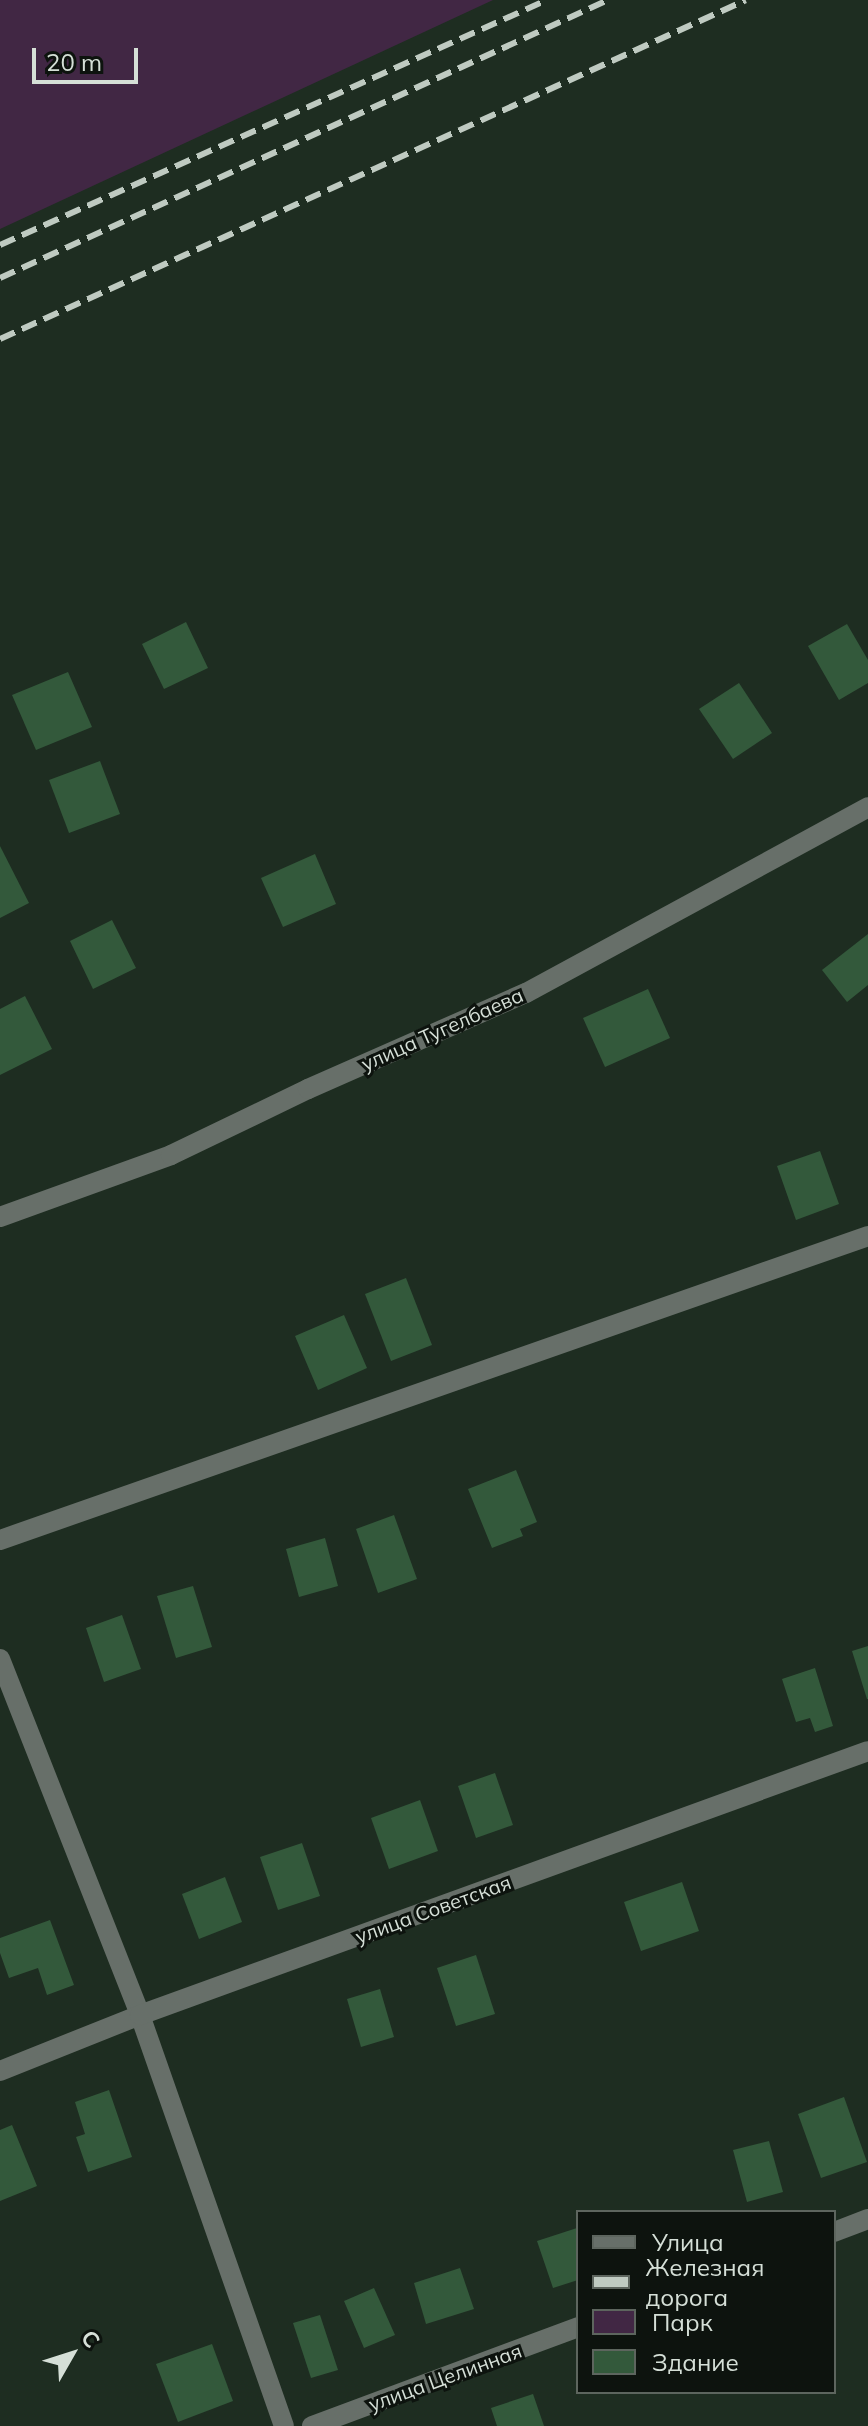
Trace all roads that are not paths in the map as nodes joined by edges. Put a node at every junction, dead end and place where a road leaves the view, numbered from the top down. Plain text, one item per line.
1 (868, 807) edge
2 (0, 1217) edge
3 (868, 1236) edge
4 (0, 1540) edge
5 (0, 1659) edge
6 (868, 1751) edge
7 (140, 2015) junction
8 (0, 2071) edge
9 (868, 2219) edge
10 (836, 2231) edge
11 (576, 2328) edge
12 (284, 2426) edge
13 (312, 2426) edge

1 - 2 street, улица Тугелбаева
3 - 4 street
5 - 7 street
6 - 7 street, улица Советская
7 - 8 street, улица Советская
7 - 12 street
9 - 10 street
11 - 13 street, улица Целинная

